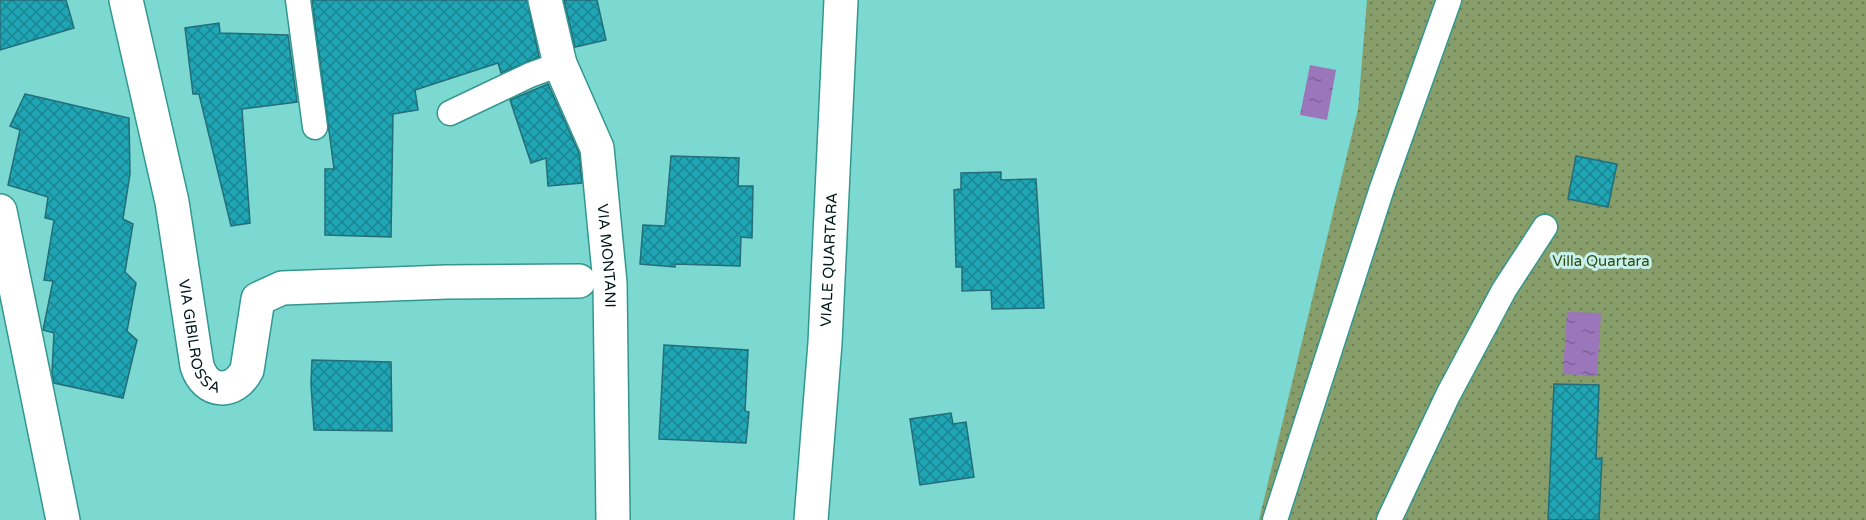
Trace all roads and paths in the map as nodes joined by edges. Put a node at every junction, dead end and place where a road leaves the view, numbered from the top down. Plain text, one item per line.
1 (126, 0) edge
2 (298, 0) edge
3 (546, 0) edge
4 (841, 0) edge
5 (1449, 0) edge
6 (560, 64) junction
7 (450, 113) dead end
8 (315, 127) dead end
9 (0, 211) edge
10 (1545, 227) dead end
11 (579, 281) dead end
12 (63, 520) edge
13 (614, 520) edge
14 (811, 520) edge
15 (1275, 520) edge
16 (1389, 520) edge

1 - 11 street, VIA GIBILROSSA
2 - 8 lane
3 - 6 street, VIA MONTANI
4 - 14 street, VIALE QUARTARA
5 - 15 lane
6 - 7 lane
6 - 13 street, VIA MONTANI
9 - 12 street
10 - 16 lane

